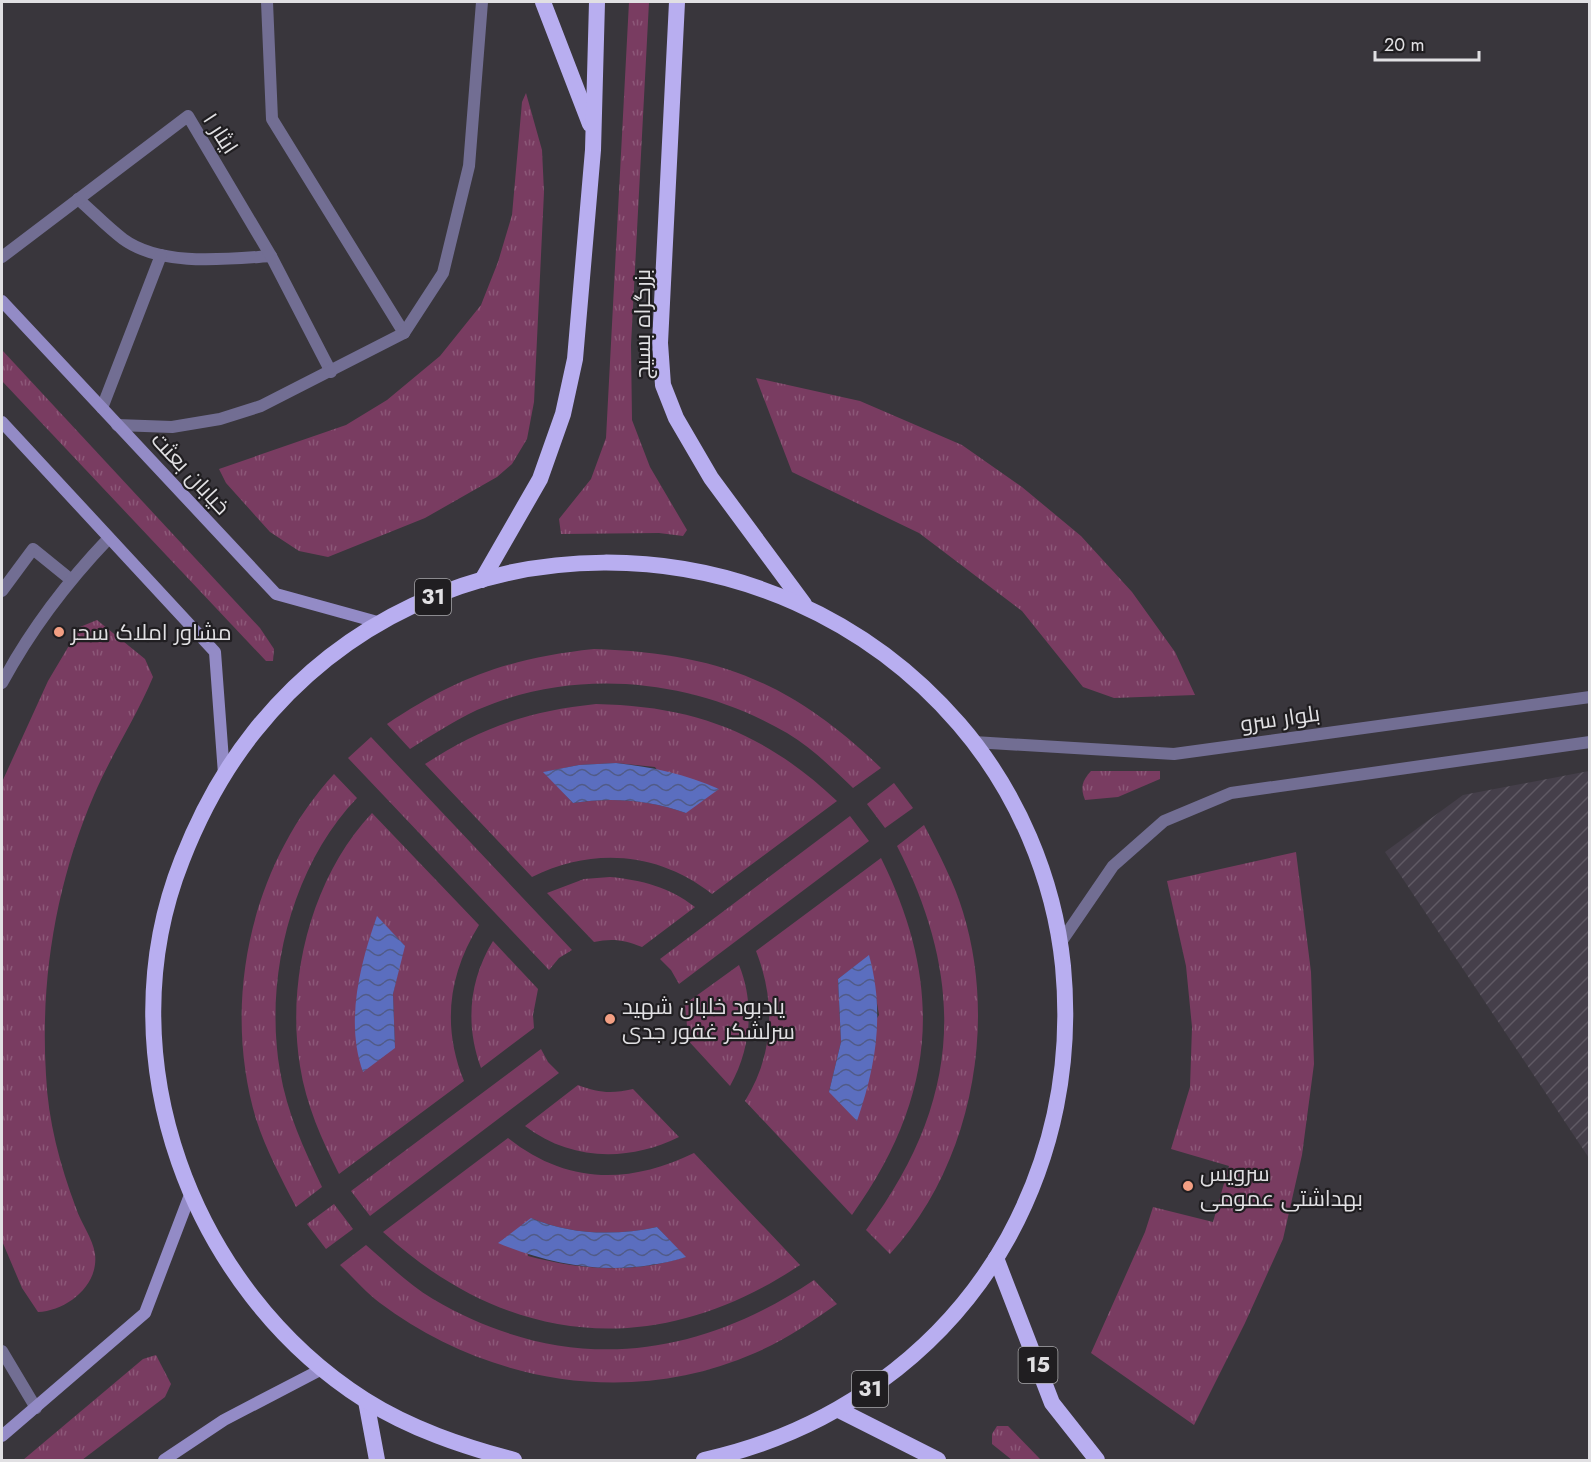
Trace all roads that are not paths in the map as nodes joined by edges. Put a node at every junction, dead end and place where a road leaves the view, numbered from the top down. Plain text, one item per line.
1 (267, 2) edge
2 (482, 2) edge
3 (543, 2) edge
4 (597, 2) edge
5 (677, 2) edge
6 (594, 132) junction
7 (78, 199) junction
8 (161, 255) junction
9 (2, 256) edge
10 (271, 256) junction
11 (2, 301) edge
12 (404, 333) junction
13 (331, 372) junction
14 (102, 408) junction
15 (2, 422) edge
16 (117, 425) junction
17 (109, 538) junction
18 (70, 579) junction
19 (482, 580) junction
20 (2, 591) edge
21 (805, 605) junction
22 (381, 623) junction
23 (2, 683) edge
24 (1590, 697) edge
25 (974, 742) junction
26 (1590, 742) edge
27 (224, 774) junction
28 (1061, 942) junction
29 (190, 1195) junction
30 (996, 1258) junction
31 (2, 1351) edge
32 (322, 1369) junction
33 (366, 1401) junction
34 (36, 1408) junction
35 (839, 1410) junction
36 (2, 1436) edge
37 (164, 1461) edge
38 (377, 1461) edge
39 (514, 1461) edge
40 (704, 1461) edge
41 (938, 1461) edge
42 (1097, 1461) edge

1 - 12 street
2 - 12 street
3 - 6 highway
4 - 6 highway, 31
5 - 21 highway, بزرگراه بسیج / 31
6 - 19 highway, 31
7 - 8 street
7 - 9 street, ایثار ۱
7 - 10 street, ایثار ۱
8 - 10 street
8 - 14 street
10 - 13 street, ایثار ۱
11 - 14 main road, خیابان بعثت
12 - 13 street
13 - 16 street
14 - 16 main road, خیابان بعثت
15 - 17 main road
16 - 22 main road, خیابان بعثت
17 - 18 street
17 - 27 main road
18 - 20 street
18 - 23 street
19 - 21 highway, 31
19 - 22 highway, 31
21 - 25 highway, 31
22 - 27 highway, 31
24 - 25 street, بلوار سرو
25 - 28 highway, 31
26 - 28 street
27 - 29 highway, 31
28 - 30 highway, 31
29 - 32 highway, 31
29 - 34 main road
30 - 35 highway, 31
30 - 42 highway, 15
31 - 34 street
32 - 33 highway, 31
32 - 37 main road
33 - 38 highway
33 - 39 highway, 31
34 - 36 main road
35 - 40 highway, 31
35 - 41 highway

